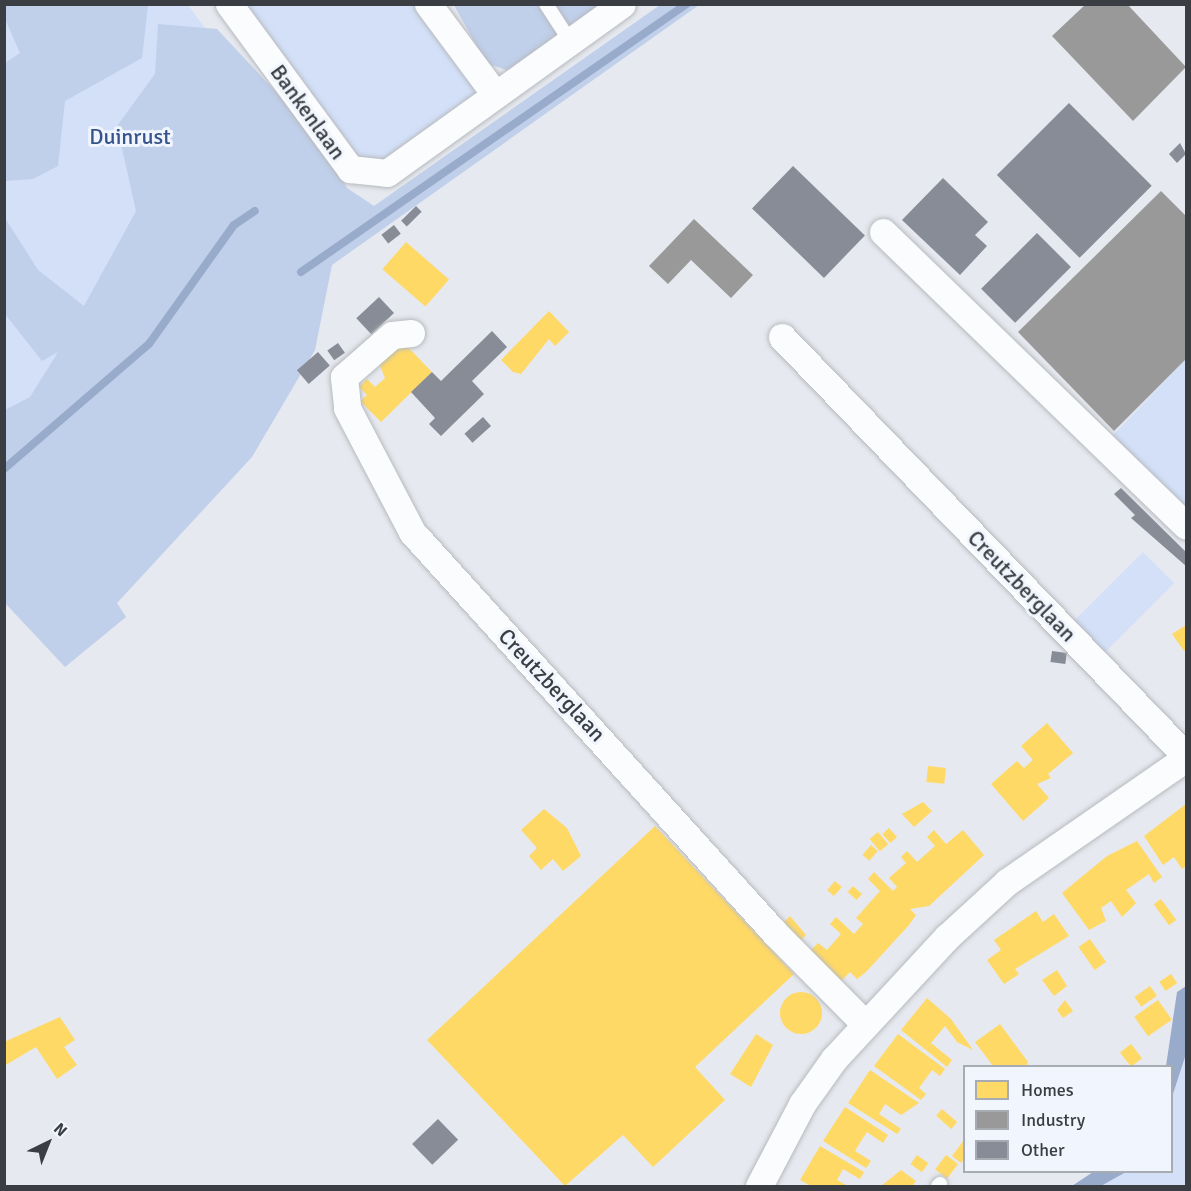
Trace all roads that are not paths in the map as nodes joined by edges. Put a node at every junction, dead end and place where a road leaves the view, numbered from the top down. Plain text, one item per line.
1 (229, 4) edge
2 (428, 4) edge
3 (546, 4) edge
4 (622, 4) edge
5 (570, 41) junction
6 (494, 93) junction
7 (883, 232) dead end
8 (411, 333) dead end
9 (782, 337) dead end
10 (1186, 526) edge
11 (1186, 757) edge
12 (865, 1024) junction
13 (759, 1186) edge

1 - 6 street, Bankenlaan
2 - 6 street
3 - 5 lane
4 - 5 street, Bankenlaan
5 - 6 street, Bankenlaan
7 - 10 street
8 - 12 street, Creutzberglaan
9 - 11 street, Creutzberglaan
11 - 12 street, Creutzberglaan
12 - 13 street, Creutzberglaan

